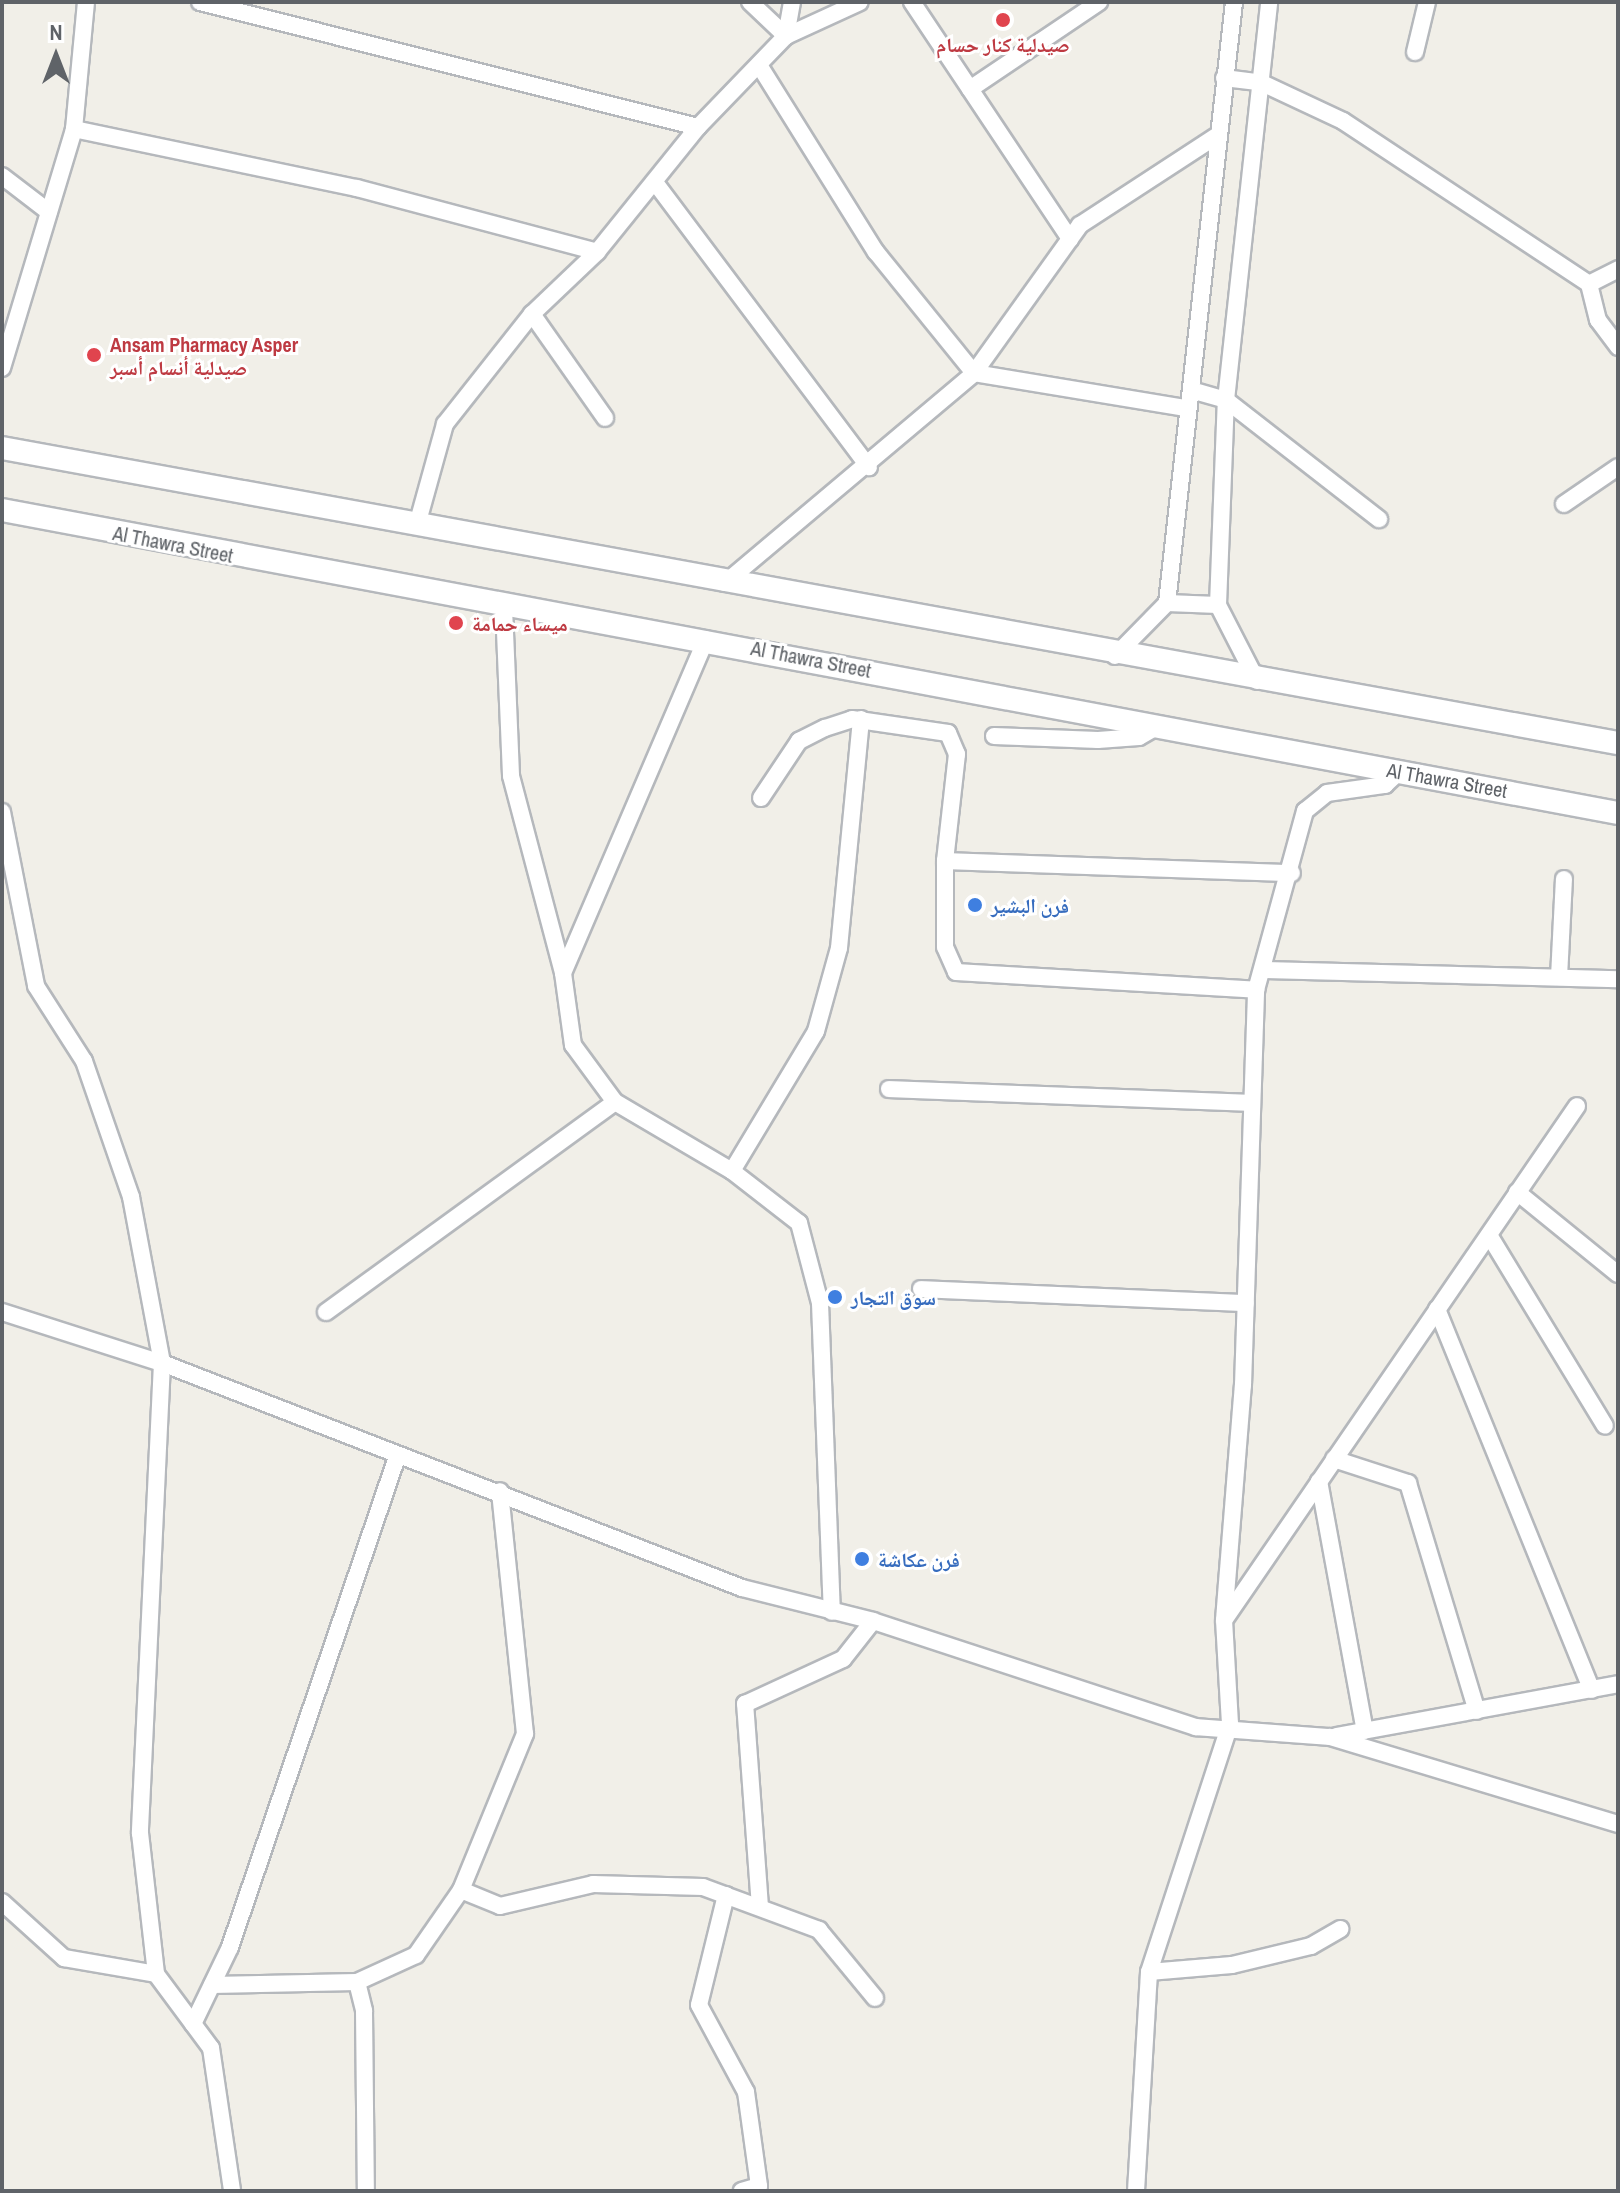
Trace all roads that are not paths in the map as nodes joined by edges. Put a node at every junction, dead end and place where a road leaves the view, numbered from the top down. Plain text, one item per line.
1 (86, 2) edge
2 (200, 2) edge
3 (750, 2) edge
4 (792, 2) edge
5 (860, 2) edge
6 (912, 2) edge
7 (1099, 2) edge
8 (1234, 2) edge
9 (1269, 2) edge
10 (1427, 2) edge
11 (786, 36) junction
12 (1415, 52) dead end
13 (759, 65) junction
14 (1224, 78) junction
15 (1262, 83) junction
16 (970, 89) junction
17 (698, 127) junction
18 (74, 129) junction
19 (1218, 135) junction
20 (2, 176) edge
21 (657, 185) junction
22 (49, 212) junction
23 (1070, 239) junction
24 (597, 252) junction
25 (1618, 269) edge
26 (1589, 284) junction
27 (532, 314) junction
28 (1618, 347) edge
29 (2, 368) edge
30 (974, 373) junction
31 (1191, 390) junction
32 (1226, 400) junction
33 (1186, 408) junction
34 (605, 418) dead end
35 (2, 448) edge
36 (869, 467) junction
37 (1618, 467) edge
38 (1564, 504) dead end
39 (2, 510) edge
40 (1379, 519) dead end
41 (417, 525) junction
42 (725, 583) junction
43 (1167, 603) junction
44 (1218, 605) junction
45 (504, 608) junction
46 (706, 639) junction
47 (1115, 656) junction
48 (1257, 681) junction
49 (861, 719) junction
50 (1158, 726) junction
51 (1618, 731) edge
52 (1546, 734) junction
53 (994, 736) dead end
54 (1618, 743) edge
55 (1400, 771) junction
56 (761, 798) dead end
57 (2, 812) edge
58 (1618, 813) edge
59 (4, 835) edge
60 (945, 861) junction
61 (1292, 873) junction
62 (1564, 879) dead end
63 (1265, 970) junction
64 (563, 973) junction
65 (1559, 977) junction
66 (1618, 979) edge
67 (1256, 990) junction
68 (889, 1089) dead end
69 (615, 1102) junction
70 (1252, 1103) junction
71 (1577, 1106) dead end
72 (732, 1171) junction
73 (1517, 1192) junction
74 (1489, 1235) junction
75 (1618, 1274) edge
76 (921, 1289) dead end
77 (1246, 1303) junction
78 (1437, 1309) junction
79 (2, 1312) edge
80 (326, 1312) dead end
81 (162, 1363) junction
82 (1605, 1426) dead end
83 (397, 1457) junction
84 (1334, 1459) junction
85 (1319, 1481) junction
86 (500, 1491) junction
87 (832, 1612) junction
88 (1224, 1620) junction
89 (873, 1621) junction
90 (1618, 1684) edge
91 (1592, 1690) junction
92 (1477, 1711) junction
93 (1230, 1724) junction
94 (1365, 1731) junction
95 (1330, 1737) junction
96 (1618, 1824) edge
97 (461, 1890) junction
98 (726, 1895) junction
99 (2, 1902) edge
100 (760, 1907) junction
101 (1340, 1929) dead end
102 (1149, 1972) junction
103 (156, 1974) junction
104 (357, 1982) junction
105 (212, 1985) junction
106 (875, 1998) dead end
107 (193, 2024) junction
108 (232, 2191) edge
109 (366, 2191) edge
110 (742, 2191) edge
111 (1136, 2191) edge

1 - 18 street
2 - 17 street
3 - 11 street
4 - 11 street
5 - 11 street
6 - 16 street
7 - 16 street
8 - 14 street
9 - 15 street
10 - 12 street
11 - 13 street
13 - 17 street
13 - 30 street
14 - 15 street
14 - 19 street
15 - 26 street
15 - 32 street
16 - 23 street
17 - 21 street
18 - 22 street
18 - 24 street
19 - 23 street
19 - 31 street
20 - 22 street
21 - 24 street
21 - 36 street
22 - 29 street
23 - 30 street
24 - 27 street
25 - 26 street
26 - 28 street
27 - 34 street
27 - 41 street
30 - 33 street
30 - 36 street
31 - 32 street
31 - 33 street
32 - 40 street
32 - 44 street
33 - 43 street
35 - 41 main road
36 - 42 street
37 - 38 street
39 - 45 main road, Al Thawra Street
41 - 42 main road
42 - 47 main road
43 - 44 street
43 - 47 street
44 - 48 street
45 - 46 main road, Al Thawra Street
45 - 64 street
46 - 50 main road, Al Thawra Street
46 - 64 street
47 - 48 main road
48 - 52 main road
49 - 56 street
49 - 60 street
49 - 72 street
50 - 53 street
50 - 55 main road, Al Thawra Street
51 - 52 street
52 - 54 main road
55 - 58 main road, Al Thawra Street
55 - 61 street
57 - 59 street
59 - 81 street
60 - 61 street
60 - 67 street
61 - 63 street
62 - 65 street
63 - 65 street
63 - 67 street
64 - 69 street
65 - 66 street
67 - 70 street
68 - 70 street
69 - 72 street
69 - 80 street
70 - 77 street
71 - 73 street
72 - 87 street
73 - 74 street
73 - 75 street
74 - 78 street
74 - 82 street
76 - 77 street
77 - 88 street
78 - 84 street
78 - 91 street
79 - 81 street
81 - 83 street
81 - 103 street
83 - 86 street
83 - 105 street
84 - 85 street
84 - 92 street
85 - 88 street
85 - 94 street
86 - 87 street
86 - 97 street
87 - 89 street
88 - 93 street
89 - 93 street
89 - 100 street
90 - 91 street
91 - 92 street
92 - 94 street
93 - 95 street
93 - 102 street
94 - 95 street
95 - 96 street
97 - 98 street
97 - 104 street
98 - 100 street
98 - 110 street
99 - 103 street
100 - 106 street
101 - 102 street
102 - 111 street
103 - 107 street
104 - 105 street
104 - 109 street
105 - 107 street
107 - 108 street

